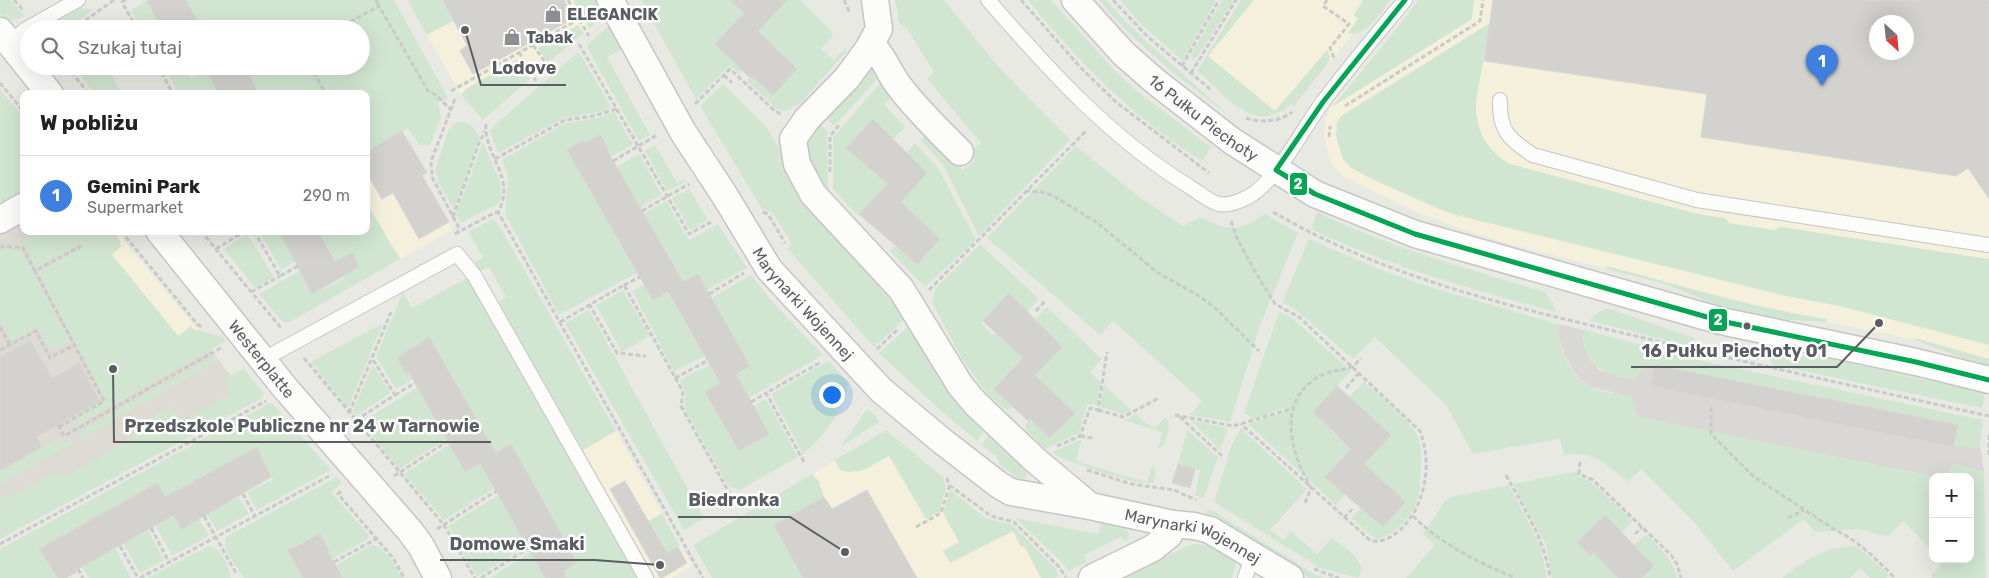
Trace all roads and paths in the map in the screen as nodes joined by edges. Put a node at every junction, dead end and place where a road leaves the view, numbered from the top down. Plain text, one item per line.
1 (78, 0) edge
2 (114, 0) edge
3 (376, 0) edge
4 (568, 0) edge
5 (610, 0) edge
6 (844, 0) edge
7 (875, 0) edge
8 (988, 0) edge
9 (1020, 0) edge
10 (1075, 0) edge
11 (1113, 0) edge
12 (1219, 0) edge
13 (1236, 0) edge
14 (1327, 0) edge
15 (1405, 0) edge
16 (1483, 0) edge
17 (123, 1) edge
18 (379, 6) junction
19 (851, 14) dead end
20 (579, 19) junction
21 (42, 20) edge
22 (86, 20) edge
23 (132, 20) edge
24 (353, 20) edge
25 (20, 31) edge
26 (5, 36) edge
27 (589, 36) dead end
28 (871, 44) junction
29 (533, 45) junction
30 (519, 52) junction
31 (20, 55) edge
32 (1334, 62) dead end
33 (1182, 66) junction
34 (550, 69) dead end
35 (1191, 73) junction
36 (35, 75) edge
37 (74, 75) edge
38 (163, 75) edge
39 (315, 75) edge
40 (724, 75) junction
41 (536, 80) dead end
42 (0, 83) edge
43 (732, 83) dead end
44 (47, 90) edge
45 (86, 90) edge
46 (171, 90) edge
47 (324, 90) edge
48 (451, 91) dead end
49 (1216, 94) dead end
50 (455, 99) dead end
51 (1500, 100) dead end
52 (1116, 102) junction
53 (20, 107) edge
54 (617, 108) dead end
55 (1297, 108) dead end
56 (451, 110) junction
57 (1338, 110) dead end
58 (1240, 114) dead end
59 (789, 115) dead end
60 (846, 118) dead end
61 (1098, 118) junction
62 (1332, 118) dead end
63 (677, 122) junction
64 (486, 124) dead end
65 (485, 131) junction
66 (1329, 137) dead end
67 (960, 152) dead end
68 (495, 159) junction
69 (613, 161) dead end
70 (1276, 170) junction
71 (709, 173) junction
72 (830, 173) dead end
73 (1209, 173) dead end
74 (1025, 191) junction
75 (1226, 204) junction
76 (20, 208) edge
77 (642, 211) dead end
78 (498, 212) junction
79 (1273, 212) dead end
80 (453, 217) junction
81 (0, 220) edge
82 (458, 232) junction
83 (163, 235) edge
84 (204, 235) edge
85 (239, 235) edge
86 (256, 235) edge
87 (450, 237) dead end
88 (18, 241) dead end
89 (1989, 245) edge
90 (81, 246) dead end
91 (0, 248) edge
92 (17, 248) junction
93 (216, 249) junction
94 (457, 254) junction
95 (298, 266) dead end
96 (35, 271) junction
97 (280, 276) junction
98 (640, 277) dead end
99 (403, 283) junction
100 (624, 285) junction
101 (251, 292) junction
102 (925, 294) dead end
103 (1046, 300) dead end
104 (589, 304) junction
105 (1036, 311) dead end
106 (560, 322) junction
107 (290, 325) dead end
108 (0, 327) edge
109 (292, 343) junction
110 (10, 345) junction
111 (74, 345) junction
112 (225, 346) dead end
113 (0, 350) edge
114 (1259, 351) dead end
115 (1107, 352) dead end
116 (646, 356) dead end
117 (829, 357) dead end
118 (372, 358) junction
119 (1361, 358) dead end
120 (262, 360) junction
121 (707, 361) dead end
122 (1352, 367) junction
123 (1359, 373) junction
124 (676, 378) junction
125 (1989, 380) edge
126 (415, 383) dead end
127 (286, 388) junction
128 (1346, 388) dead end
129 (766, 393) junction
130 (396, 395) junction
131 (1159, 398) dead end
132 (751, 402) dead end
133 (1711, 407) dead end
134 (1294, 408) junction
135 (1098, 410) junction
136 (349, 413) junction
137 (1175, 415) dead end
138 (1180, 416) junction
139 (1989, 416) edge
140 (356, 420) junction
141 (1241, 424) junction
142 (1989, 435) edge
143 (1080, 436) junction
144 (1092, 438) dead end
145 (448, 441) dead end
146 (1054, 448) dead end
147 (1989, 455) edge
148 (1222, 456) dead end
149 (804, 462) dead end
150 (1580, 462) dead end
151 (351, 464) junction
152 (1086, 470) dead end
153 (399, 472) junction
154 (1506, 474) dead end
155 (1311, 488) junction
156 (343, 489) dead end
157 (374, 490) junction
158 (496, 491) dead end
159 (243, 494) dead end
160 (1197, 501) dead end
161 (1305, 503) dead end
162 (736, 505) dead end
163 (1090, 506) junction
164 (1352, 509) dead end
165 (1804, 510) junction
166 (204, 516) dead end
167 (255, 516) junction
168 (1413, 516) junction
169 (1344, 518) junction
170 (1788, 518) dead end
171 (1173, 524) junction
172 (444, 525) junction
173 (1642, 527) junction
174 (151, 528) dead end
175 (1635, 534) dead end
176 (216, 537) junction
177 (376, 538) junction
178 (418, 542) junction
179 (0, 544) edge
180 (120, 546) dead end
181 (528, 548) dead end
182 (170, 562) junction
183 (334, 562) dead end
184 (1249, 566) edge
185 (78, 569) dead end
186 (1301, 573) edge
187 (237, 577) edge
188 (84, 578) edge
189 (139, 578) edge
190 (404, 578) edge
191 (438, 578) edge
192 (475, 578) edge
193 (481, 578) edge
194 (646, 578) edge
195 (702, 578) edge
196 (1092, 578) edge
197 (1339, 578) edge
198 (1516, 578) edge
199 (1550, 578) edge
200 (1680, 578) edge
201 (1895, 578) edge

1 - 21 lane
2 - 22 path
3 - 18 path
4 - 20 path
5 - 63 street, Marynarki Wojennej
6 - 19 path
7 - 28 street, Marynarki Wojennej
8 - 61 lane
9 - 52 path
10 - 70 street, 16 Pułku Piechoty
11 - 33 path
12 - 33 path
13 - 35 path
14 - 32 path
15 - 70 lane
16 - 57 path
17 - 23 path
18 - 24 path
18 - 56 path
20 - 27 path
20 - 29 path
25 - 26 lane
26 - 31 street
28 - 67 street
28 - 163 street, Marynarki Wojennej
29 - 30 path
29 - 34 path
30 - 41 path
30 - 48 path
33 - 35 path
35 - 49 path
36 - 44 street
37 - 45 path
38 - 46 path
39 - 47 path
40 - 43 path
40 - 59 path
40 - 63 path
42 - 53 path
50 - 56 path
51 - 89 lane
52 - 61 path
52 - 73 path
54 - 68 path
55 - 58 path
56 - 80 path
60 - 72 path
61 - 74 path
61 - 75 lane
62 - 66 path
63 - 69 path
63 - 71 street, Marynarki Wojennej
64 - 65 path
65 - 68 path
65 - 80 path
68 - 78 path
70 - 75 lane
70 - 125 street, 16 Pułku Piechoty
71 - 77 path
71 - 163 street, Marynarki Wojennej
74 - 102 path
74 - 114 path
75 - 122 path
76 - 81 street
78 - 82 path
78 - 106 path
79 - 139 path
80 - 82 path
82 - 87 path
82 - 94 path
83 - 120 street, Westerplatte
84 - 93 path
85 - 93 path
86 - 97 path
88 - 92 path
90 - 96 path
91 - 92 path
92 - 96 path
93 - 101 path
94 - 99 lane
94 - 194 lane
95 - 97 path
96 - 111 path
97 - 101 path
98 - 100 path
99 - 109 lane
99 - 118 path
100 - 104 path
100 - 124 path
101 - 107 path
103 - 105 path
104 - 106 path
104 - 116 path
106 - 195 path
108 - 110 path
109 - 120 lane
109 - 136 path
110 - 111 path
110 - 113 path
111 - 112 path
115 - 135 path
117 - 129 path
118 - 130 path
118 - 136 path
119 - 122 path
120 - 127 street, Westerplatte
121 - 124 path
122 - 123 path
122 - 134 path
123 - 128 path
123 - 168 path
124 - 162 path
126 - 130 path
127 - 151 street, Westerplatte
127 - 179 path
129 - 132 path
129 - 149 path
130 - 140 path
131 - 135 path
133 - 165 path
134 - 141 path
134 - 155 path
135 - 143 path
136 - 140 path
137 - 138 path
138 - 141 path
138 - 148 path
140 - 153 path
141 - 155 path
142 - 147 path
143 - 144 path
143 - 146 path
145 - 153 path
150 - 173 path
151 - 157 street, Westerplatte
151 - 167 path
152 - 160 path
153 - 157 path
153 - 172 path
154 - 199 path
155 - 161 path
155 - 169 path
156 - 177 path
157 - 178 street, Westerplatte
158 - 172 path
159 - 167 path
163 - 171 street, Marynarki Wojennej
164 - 169 path
165 - 170 path
165 - 201 path
166 - 176 path
167 - 176 path
168 - 169 path
168 - 198 path
171 - 184 street, Marynarki Wojennej
171 - 196 street
172 - 178 path
172 - 192 path
173 - 175 path
173 - 200 path
174 - 182 path
176 - 182 path
176 - 187 path
177 - 183 path
177 - 190 path
178 - 191 street, Westerplatte
180 - 189 path
181 - 193 path
182 - 189 path
184 - 186 street, Marynarki Wojennej
185 - 188 path
186 - 197 path

